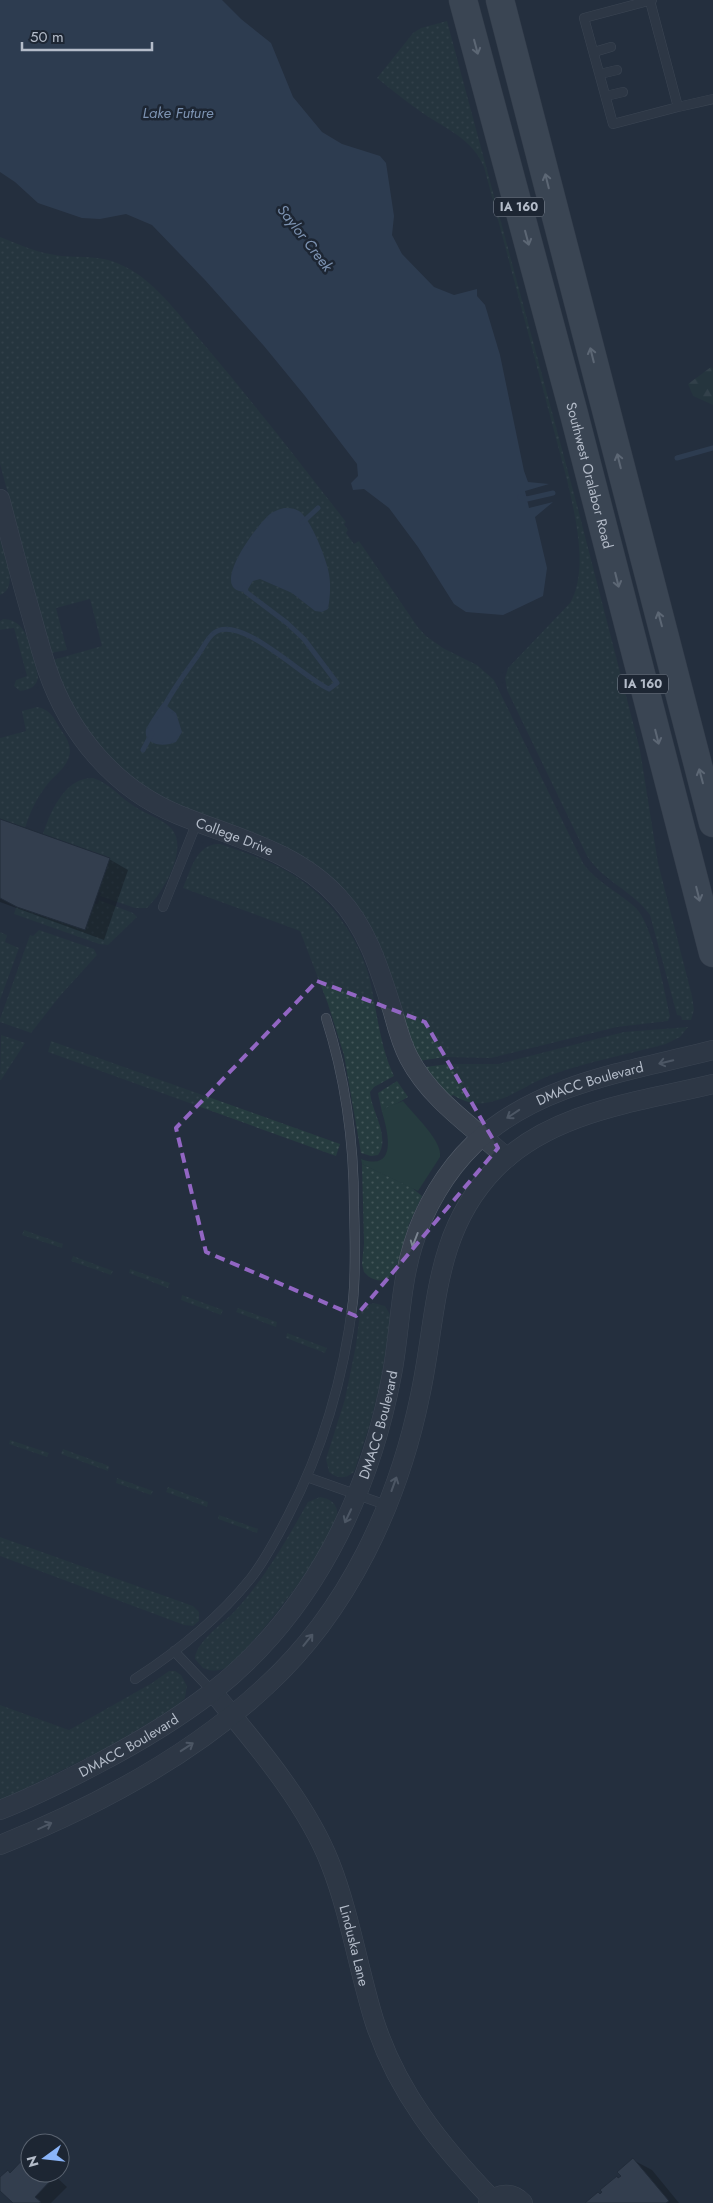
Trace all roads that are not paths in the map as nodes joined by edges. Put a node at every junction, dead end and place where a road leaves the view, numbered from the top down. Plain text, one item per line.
1 (463, 0) edge
2 (500, 0) edge
3 (651, 0) edge
4 (634, 2) edge
5 (611, 47) dead end
6 (594, 52) junction
7 (665, 57) junction
8 (655, 60) dead end
9 (617, 70) dead end
10 (600, 74) junction
11 (671, 80) junction
12 (661, 83) dead end
13 (623, 92) dead end
14 (606, 96) junction
15 (713, 99) edge
16 (678, 107) junction
17 (0, 499) edge
18 (197, 822) junction
19 (713, 823) edge
20 (163, 907) dead end
21 (713, 953) edge
22 (326, 1018) dead end
23 (713, 1050) edge
24 (713, 1084) edge
25 (483, 1136) junction
26 (507, 1158) junction
27 (307, 1477) junction
28 (358, 1494) junction
29 (386, 1505) junction
30 (174, 1652) junction
31 (135, 1679) dead end
32 (212, 1692) junction
33 (232, 1716) junction
34 (0, 1810) edge
35 (0, 1845) edge
36 (490, 2201) edge
37 (523, 2203) edge

1 -> 21 main road, Southwest Oralabor Road / IA 160
19 -> 2 main road, IA 160
3 - 4 lane
3 - 7 lane
4 - 6 lane
5 - 6 lane
6 - 10 lane
7 - 8 lane
7 - 11 lane
9 - 10 lane
10 - 14 lane
11 - 12 lane
11 - 16 lane
13 - 14 lane
14 - 16 lane
15 - 16 lane
17 - 18 street, College Drive
18 - 20 lane
18 - 25 street, College Drive
22 - 27 lane
23 -> 25 street, DMACC Boulevard
24 - 26 street, DMACC Boulevard
25 - 26 street, College Drive
25 -> 28 street, DMACC Boulevard
29 -> 26 street, DMACC Boulevard
27 - 28 lane
27 - 30 lane
28 - 29 lane
28 -> 32 street, DMACC Boulevard
33 -> 29 street, DMACC Boulevard
30 - 31 lane
30 - 32 lane
32 - 33 street, Linduska Lane
32 - 34 street, DMACC Boulevard
35 -> 33 street, DMACC Boulevard
33 - 36 street, Linduska Lane
36 - 37 street, Linduska Lane

